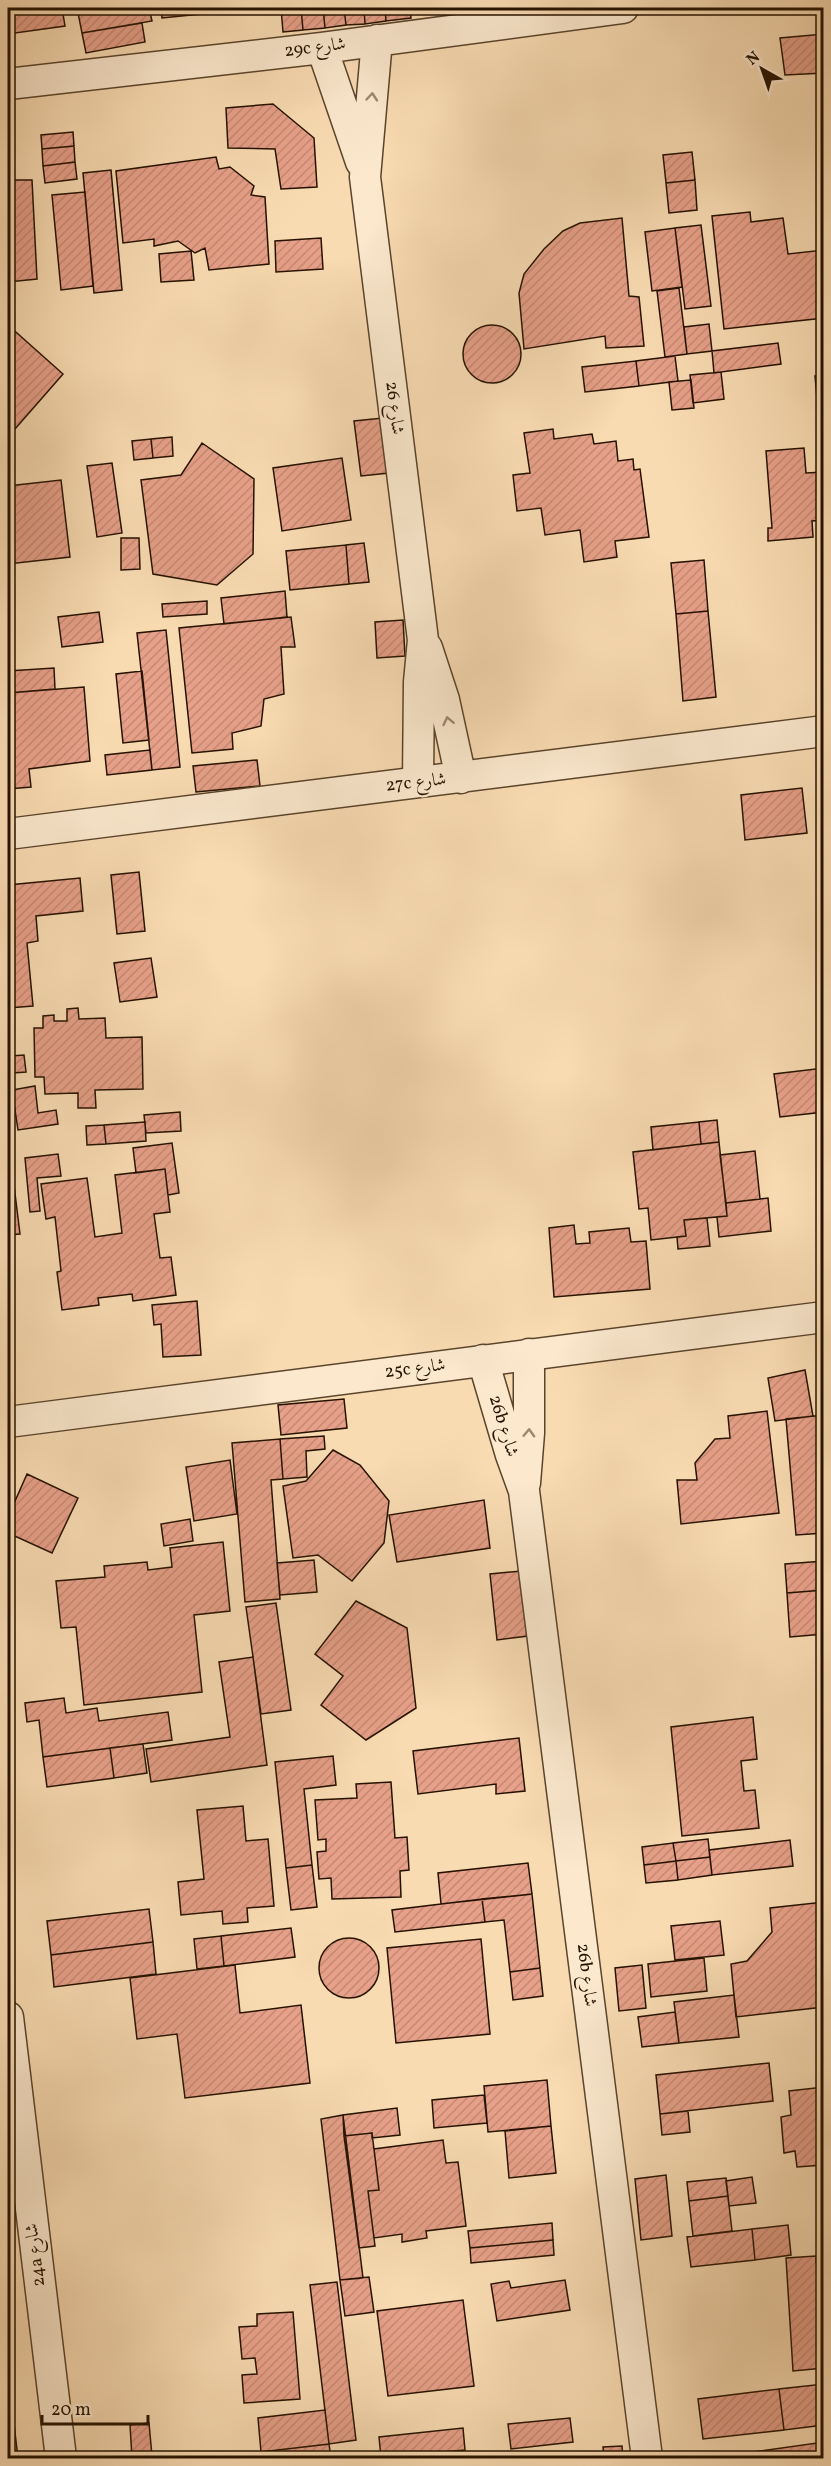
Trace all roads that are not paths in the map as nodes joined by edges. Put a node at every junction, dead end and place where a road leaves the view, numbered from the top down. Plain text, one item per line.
1 (623, 8) edge
2 (377, 40) junction
3 (322, 48) junction
4 (8, 84) edge
5 (365, 177) junction
6 (423, 640) junction
7 (824, 731) edge
8 (461, 778) junction
9 (418, 782) junction
10 (8, 834) edge
11 (824, 1317) edge
12 (529, 1354) junction
13 (483, 1360) junction
14 (8, 1422) edge
15 (524, 1491) junction
16 (8, 2017) edge
17 (61, 2458) edge
18 (647, 2458) edge

1 - 2 street, 29c شارع
2 - 3 street, 29c شارع
5 -> 2 street, شارع 26
3 - 4 street, 29c شارع
3 - 5 street, شارع 26
5 - 6 street, شارع 26
8 -> 6 street, شارع 26
6 - 9 street, شارع 26
7 - 8 street, 27c شارع
8 - 9 street, 27c شارع
9 - 10 street, 27c شارع
11 - 12 street, 25c شارع
12 - 13 street, 25c شارع
15 -> 12 street, 26b شارع
13 - 14 street, 25c شارع
13 - 15 street, 26b شارع
15 - 18 street, 26b شارع
16 - 17 street, 24a شارع

